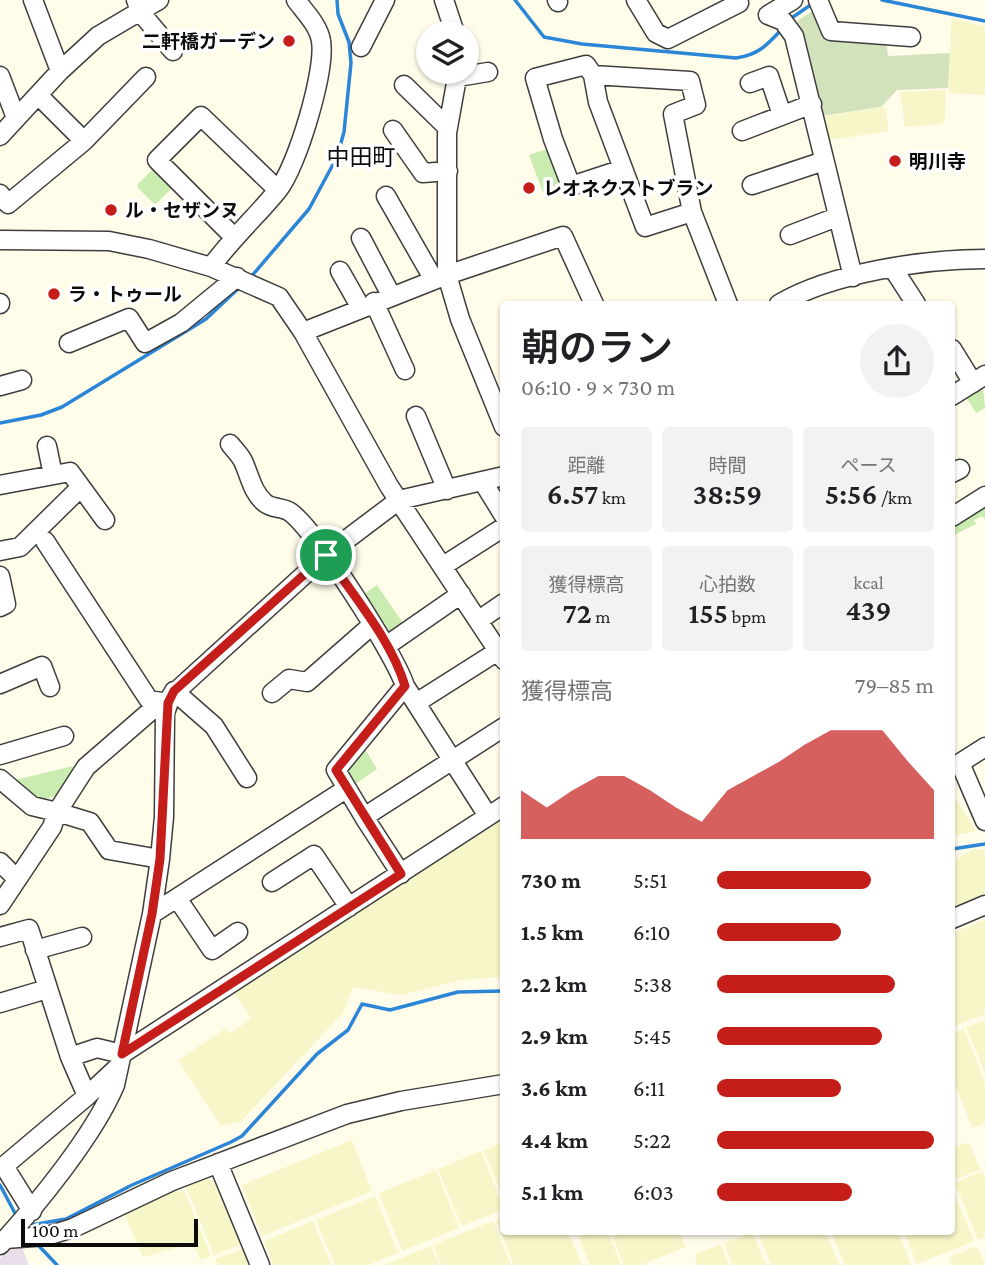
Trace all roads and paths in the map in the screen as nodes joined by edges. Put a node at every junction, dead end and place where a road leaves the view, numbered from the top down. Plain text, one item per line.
1 (33, 0) edge
2 (159, 0) edge
3 (296, 0) edge
4 (385, 0) edge
5 (444, 0) edge
6 (636, 0) edge
7 (793, 0) edge
8 (738, 1) edge
9 (819, 2) edge
10 (139, 6) edge
11 (451, 21) edge
12 (780, 22) junction
13 (911, 37) dead end
14 (361, 47) dead end
15 (173, 51) dead end
16 (60, 71) junction
17 (488, 72) dead end
18 (479, 73) edge
19 (593, 75) junction
20 (0, 76) edge
21 (146, 78) dead end
22 (750, 83) dead end
23 (456, 84) edge
24 (404, 85) dead end
25 (38, 95) junction
26 (812, 104) junction
27 (782, 115) junction
28 (16, 118) junction
29 (448, 128) junction
30 (393, 130) dead end
31 (742, 131) dead end
32 (0, 136) edge
33 (84, 141) junction
34 (824, 160) junction
35 (623, 169) junction
36 (448, 171) junction
37 (752, 185) dead end
38 (278, 190) junction
39 (0, 194) edge
40 (386, 196) dead end
41 (692, 212) junction
42 (837, 217) junction
43 (790, 235) dead end
44 (233, 236) junction
45 (361, 238) dead end
46 (0, 240) edge
47 (980, 259) edge
48 (211, 267) junction
49 (894, 270) junction
50 (340, 271) dead end
51 (985, 275) edge
52 (440, 277) junction
53 (853, 277) junction
54 (243, 280) junction
55 (593, 301) edge
56 (727, 301) edge
57 (784, 301) edge
58 (914, 301) edge
59 (375, 302) junction
60 (303, 332) junction
61 (69, 343) dead end
62 (955, 352) edge
63 (405, 370) dead end
64 (979, 379) edge
65 (22, 380) dead end
66 (0, 386) edge
67 (955, 394) edge
68 (416, 416) dead end
69 (500, 417) edge
70 (230, 444) dead end
71 (47, 446) dead end
72 (53, 475) junction
73 (500, 477) edge
74 (483, 482) junction
75 (0, 485) edge
76 (80, 487) junction
77 (447, 490) junction
78 (985, 496) edge
79 (399, 500) junction
80 (500, 510) edge
81 (955, 515) edge
82 (105, 520) dead end
83 (500, 530) edge
84 (45, 541) dead end
85 (0, 551) edge
86 (326, 555) junction
87 (443, 566) junction
88 (0, 576) edge
89 (461, 594) junction
90 (500, 606) edge
91 (0, 607) edge
92 (479, 620) junction
93 (372, 625) junction
94 (386, 646) junction
95 (500, 653) edge
96 (500, 656) edge
97 (0, 684) edge
98 (405, 686) junction
99 (50, 687) dead end
100 (272, 693) dead end
101 (168, 698) junction
102 (416, 703) junction
103 (500, 730) edge
104 (64, 736) dead end
105 (985, 747) edge
106 (0, 755) edge
107 (452, 761) junction
108 (247, 778) dead end
109 (0, 779) edge
110 (345, 789) junction
111 (500, 808) edge
112 (57, 811) junction
113 (488, 816) junction
114 (364, 817) junction
115 (985, 821) edge
116 (160, 859) junction
117 (0, 862) edge
118 (401, 874) junction
119 (16, 878) junction
120 (272, 882) dead end
121 (177, 898) junction
122 (0, 905) edge
123 (985, 905) edge
124 (349, 907) junction
125 (152, 914) junction
126 (955, 918) edge
127 (237, 932) dead end
128 (0, 937) edge
129 (82, 937) dead end
130 (35, 950) junction
131 (47, 989) junction
132 (0, 1003) edge
133 (70, 1057) junction
134 (120, 1060) junction
135 (500, 1085) edge
136 (87, 1096) junction
137 (218, 1163) junction
138 (2, 1164) edge
139 (30, 1213) junction
140 (7, 1238) edge
141 (260, 1265) edge

1 - 16 street
2 - 10 street
3 - 38 street
4 - 14 street
5 - 11 street
6 - 8 street
7 - 12 street
8 - 12 street
9 - 13 street
10 - 15 street
10 - 16 street
12 - 26 street
16 - 25 street
17 - 18 street
19 - 35 street
19 - 35 street
19 - 41 street
20 - 28 street
21 - 33 street
22 - 27 street
23 - 29 street
24 - 29 street
25 - 28 street
25 - 33 street
26 - 27 street
26 - 34 street
27 - 31 street
28 - 32 street
29 - 36 street
30 - 36 street
33 - 39 street
34 - 37 street
34 - 42 street
35 - 41 street
36 - 52 street
38 - 44 street
38 - 44 street
40 - 52 street
41 - 56 street
42 - 43 street
42 - 53 street
44 - 48 street
45 - 59 street
46 - 48 street
47 - 49 street
47 - 51 street
48 - 54 street
49 - 53 street
49 - 58 street
50 - 59 street
52 - 55 street
52 - 59 street
52 - 69 street
53 - 57 street
54 - 60 street
54 - 61 street
59 - 60 street
59 - 63 street
60 - 79 street
62 - 64 street
64 - 67 street
65 - 66 street
68 - 77 street
70 - 86 street
71 - 72 street
72 - 75 street
72 - 76 street
73 - 74 street
74 - 77 street
74 - 80 street
76 - 82 street
76 - 85 street
77 - 79 street
78 - 81 street
79 - 86 street
79 - 87 street
83 - 87 street
84 - 101 street
86 - 93 street
86 - 101 street
87 - 89 street
88 - 91 street
89 - 92 street
89 - 94 street
90 - 92 street
92 - 95 street
93 - 94 street
93 - 100 street
94 - 98 street
96 - 102 street
97 - 99 street
98 - 102 street
98 - 110 street
101 - 108 street
101 - 112 street
101 - 116 street
102 - 107 street
103 - 107 street
104 - 106 street
105 - 115 street
107 - 113 street
107 - 114 street
109 - 112 street
110 - 114 street
110 - 121 street
111 - 113 street
112 - 116 street
112 - 119 street
113 - 118 street
114 - 118 street
116 - 125 street
117 - 119 street
118 - 124 street
119 - 122 street
120 - 124 street
121 - 125 street
121 - 127 street
123 - 126 street
124 - 134 street
125 - 134 street
128 - 130 street
129 - 130 street
130 - 131 street
131 - 132 street
131 - 133 street
133 - 134 street
133 - 136 street
134 - 136 street
134 - 139 street
135 - 137 street
136 - 138 street
137 - 140 street
137 - 141 street
138 - 139 street
139 - 140 street

